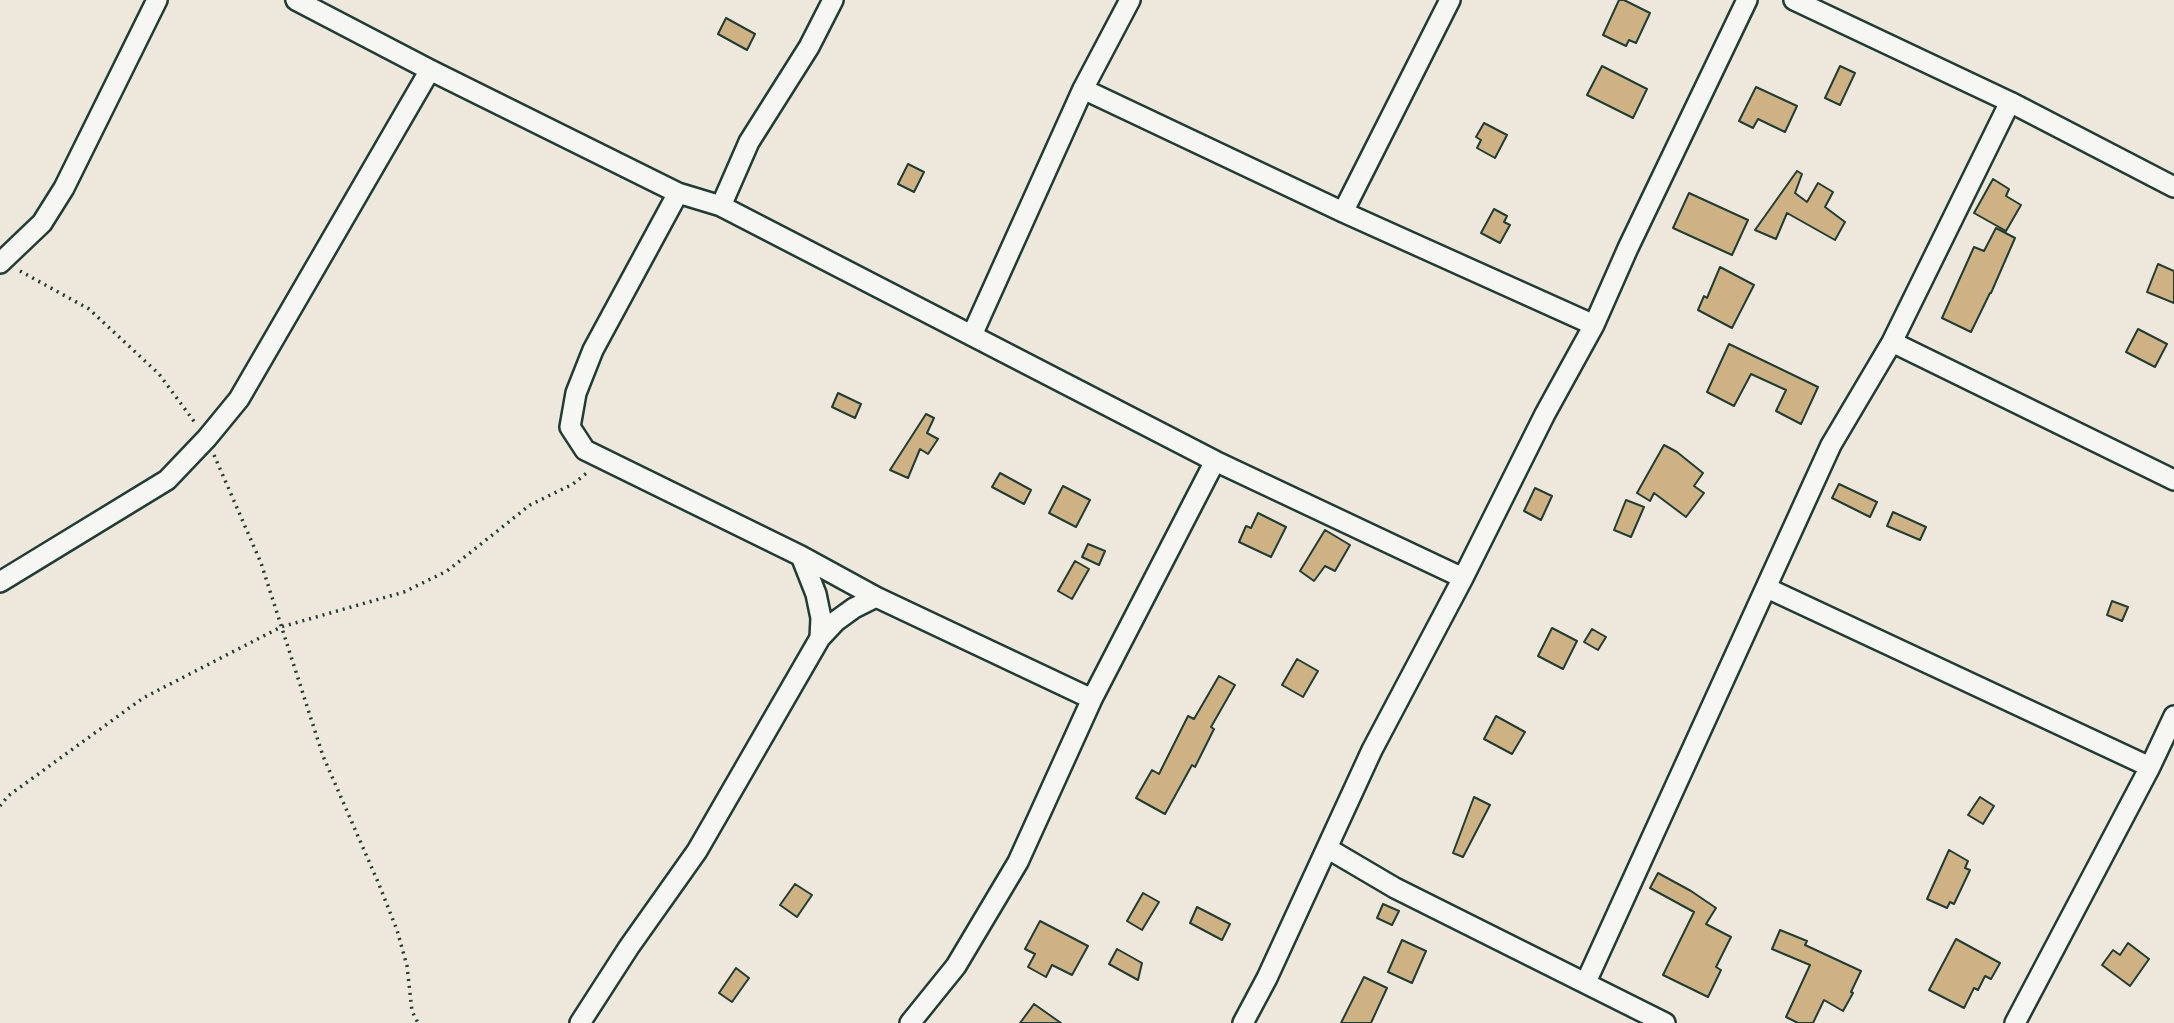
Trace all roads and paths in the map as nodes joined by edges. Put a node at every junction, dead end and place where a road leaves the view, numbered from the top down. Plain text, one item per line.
1 (157, 0) edge
2 (296, 0) edge
3 (833, 0) edge
4 (1130, 0) edge
5 (1450, 0) edge
6 (1747, 0) edge
7 (1794, 0) edge
8 (430, 70) junction
9 (1083, 89) junction
10 (2010, 102) junction
11 (2174, 187) edge
12 (678, 193) junction
13 (721, 206) junction
14 (1343, 212) junction
15 (1, 262) edge
16 (1594, 325) junction
17 (972, 335) junction
18 (1892, 342) junction
19 (207, 438) junction
20 (604, 459) junction
21 (1215, 461) junction
22 (2174, 480) edge
23 (801, 556) junction
24 (1463, 578) junction
25 (0, 582) edge
26 (1767, 588) junction
27 (876, 597) junction
28 (281, 627) junction
29 (820, 638) junction
30 (1092, 699) junction
31 (2174, 716) edge
32 (2150, 767) junction
33 (0, 806) edge
34 (1327, 848) junction
35 (1586, 982) junction
36 (418, 1023) edge
37 (580, 1023) edge
38 (910, 1023) edge
39 (1243, 1023) edge
40 (1665, 1023) edge
41 (2015, 1023) edge

1 - 15 street
2 - 8 street
3 - 13 street
4 - 9 street
5 - 14 street
6 - 16 street
7 - 10 street
8 - 12 street
8 - 19 street
9 - 14 street
9 - 17 street
10 - 11 street
10 - 18 street
12 - 13 street
12 - 20 street
13 - 17 street
14 - 16 street
15 - 19 path
16 - 24 street
17 - 21 street
18 - 22 street
18 - 26 street
19 - 25 street
19 - 28 path
20 - 23 street
20 - 28 path
21 - 24 street
21 - 30 street
23 - 27 street
23 - 29 street
24 - 34 street
26 - 32 street
26 - 35 street
27 - 29 street
27 - 30 street
28 - 33 path
28 - 36 path
29 - 37 street
30 - 38 street
31 - 32 street
32 - 41 street
34 - 35 street
34 - 39 street
35 - 40 street

